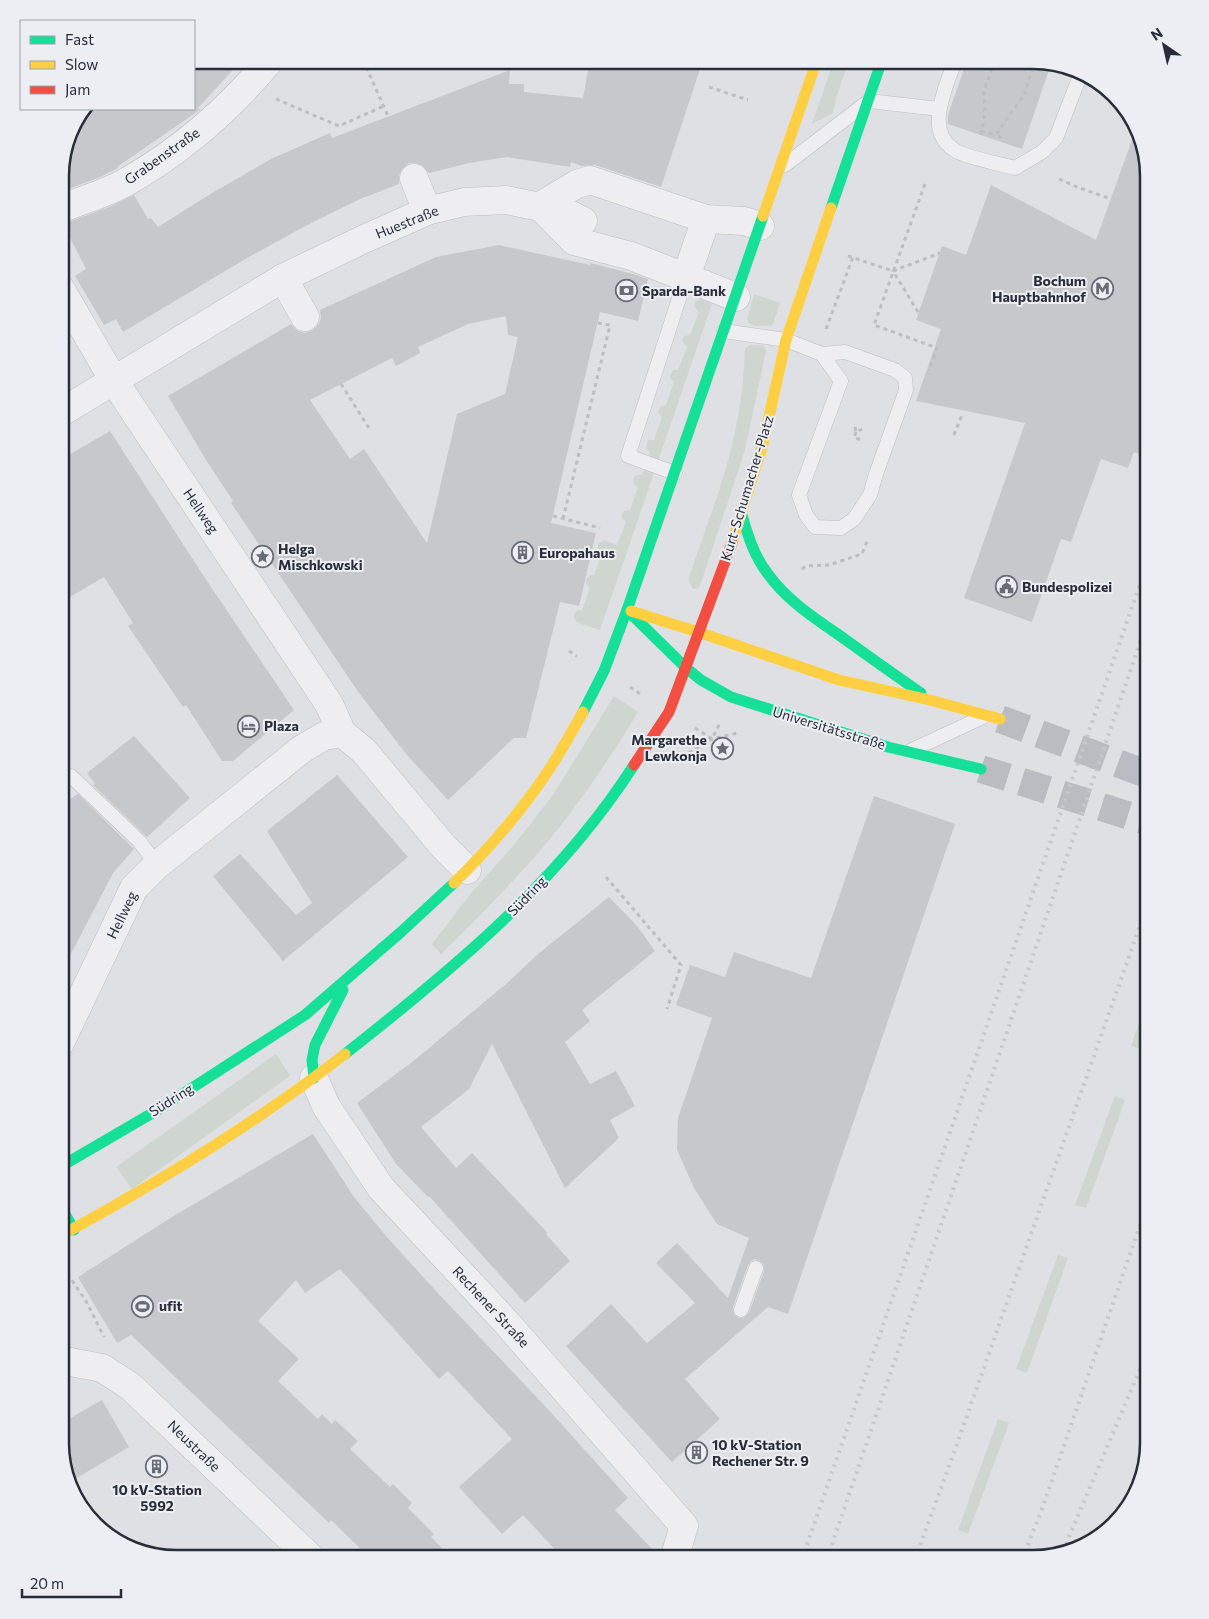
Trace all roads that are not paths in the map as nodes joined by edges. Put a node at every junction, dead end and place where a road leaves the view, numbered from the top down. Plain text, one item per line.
1 (262, 69) edge
2 (814, 69) edge
3 (879, 69) edge
4 (952, 69) edge
5 (1079, 79) edge
6 (869, 101) junction
7 (939, 109) junction
8 (780, 168) junction
9 (414, 178) dead end
10 (69, 205) edge
11 (427, 212) junction
12 (572, 215) junction
13 (706, 219) junction
14 (760, 226) junction
15 (686, 277) junction
16 (283, 278) junction
17 (736, 296) junction
18 (69, 304) edge
19 (305, 317) dead end
20 (724, 331) junction
21 (786, 340) junction
22 (822, 354) junction
23 (114, 381) junction
24 (69, 408) edge
25 (675, 473) junction
26 (742, 515) junction
27 (627, 610) junction
28 (698, 632) junction
29 (685, 667) junction
30 (930, 700) junction
31 (993, 717) joint
32 (342, 733) junction
33 (908, 752) junction
34 (981, 769) tunnel mouth
35 (71, 776) dead end
36 (157, 865) junction
37 (467, 870) junction
38 (351, 976) junction
39 (69, 1024) edge
40 (314, 1078) junction
41 (69, 1162) edge
42 (69, 1221) edge
43 (74, 1230) junction
44 (69, 1232) edge
45 (756, 1268) dead end
46 (741, 1310) dead end
47 (69, 1362) edge
48 (303, 1550) edge
49 (677, 1550) edge

1 - 10 street, Grabenstraße
2 - 8 main road
3 - 6 main road, Kurt-Schumacher-Platz
4 - 7 lane
5 - 7 lane
6 - 7 lane
6 - 8 lane
6 - 21 main road, Kurt-Schumacher-Platz
8 - 14 main road
9 - 11 street
11 - 12 street, Huestraße
11 - 16 street, Huestraße
12 - 13 street
12 - 15 street
13 - 14 street
13 - 15 street
14 - 17 main road
15 - 17 street
15 - 25 lane
16 - 19 street
16 - 23 street, Huestraße
17 - 20 main road
18 - 23 street, Hellweg
20 - 21 lane
20 - 25 main road
21 - 22 lane
21 - 26 main road, Kurt-Schumacher-Platz
22 - 22 lane
23 - 24 street, Huestraße
23 - 32 street, Hellweg
25 - 27 main road
26 - 28 main road, Kurt-Schumacher-Platz
26 - 30 main road
27 - 28 main road
27 - 29 main road
27 - 37 main road, Südring
28 - 29 main road, Kurt-Schumacher-Platz
28 - 30 main road
29 - 33 main road, Universitätsstraße
29 - 40 main road, Südring
30 - 31 main road
31 - 33 lane
32 - 36 street, Hellweg
32 - 37 street, Hellweg
33 - 34 main road, Universitätsstraße
35 - 36 lane
36 - 39 street, Hellweg
37 - 38 main road, Südring
38 - 40 main road, Südring
38 - 41 main road, Südring
40 - 43 main road, Südring
40 - 49 street, Rechener Straße
42 - 43 main road
43 - 44 main road, Südring
45 - 46 lane
47 - 48 street, Neustraße

